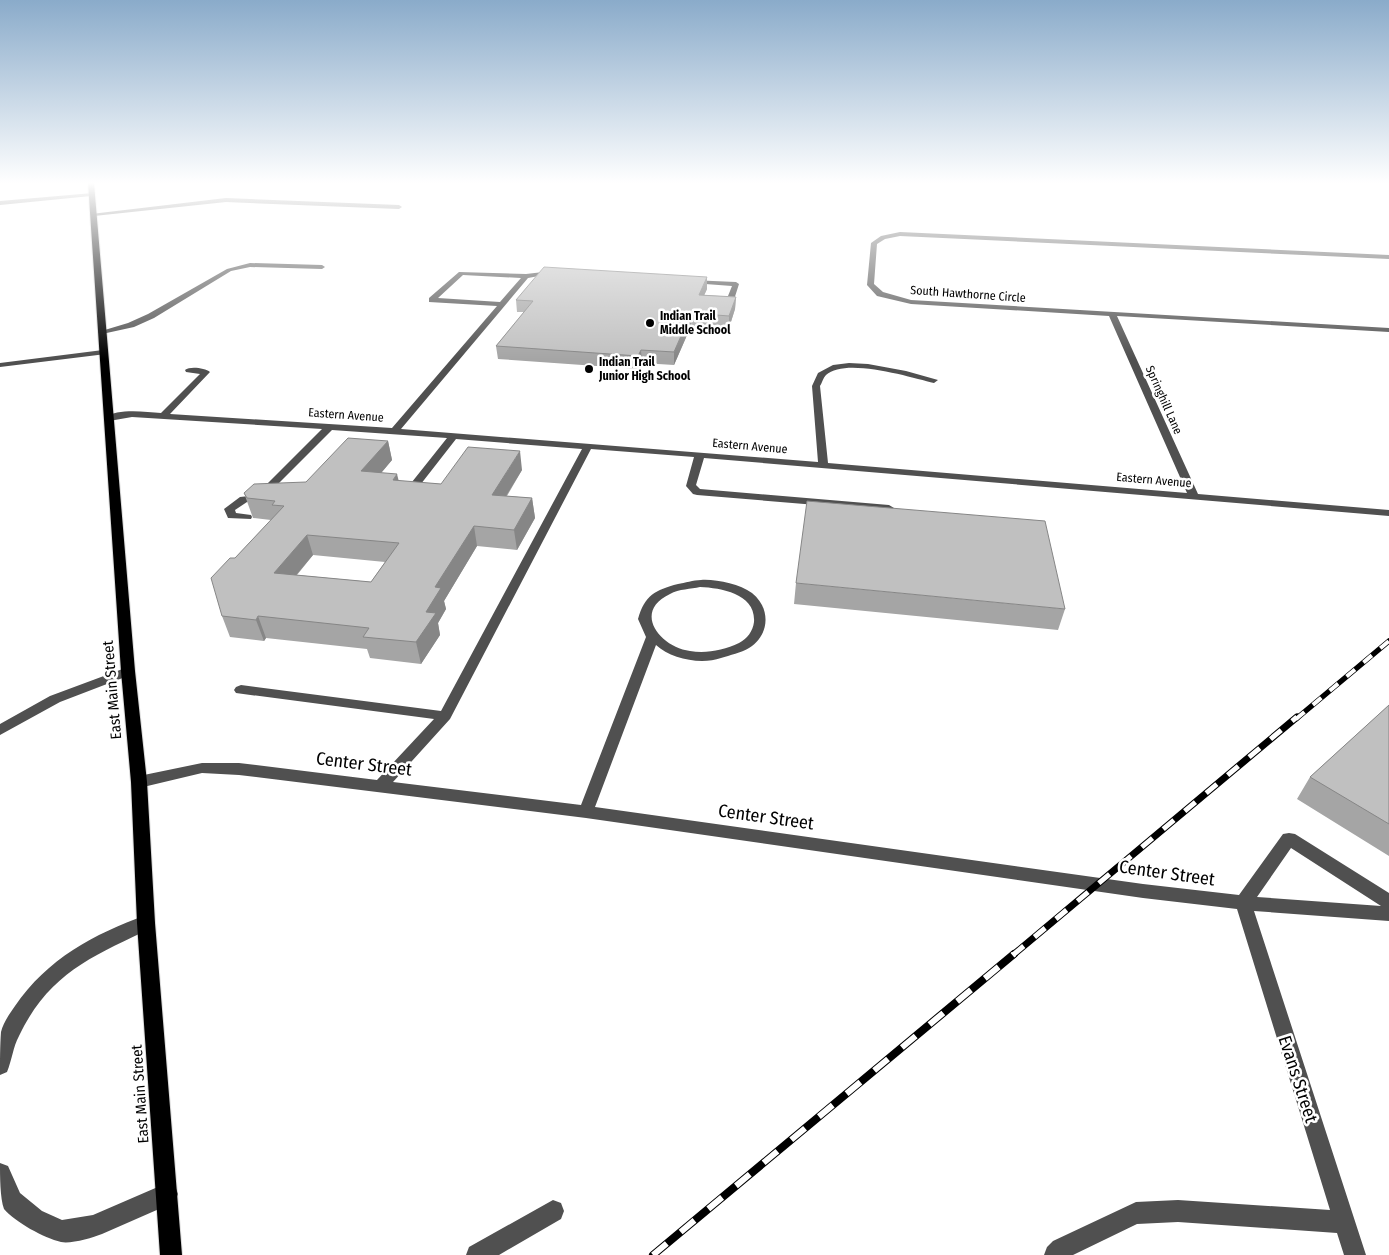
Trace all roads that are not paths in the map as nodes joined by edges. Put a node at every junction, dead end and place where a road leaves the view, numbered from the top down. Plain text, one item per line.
1 (96, 242) edge
2 (876, 242) edge
3 (1073, 242) edge
4 (1389, 257) edge
5 (322, 267) dead end
6 (563, 273) edge
7 (526, 276) junction
8 (678, 280) edge
9 (502, 304) junction
10 (728, 306) edge
11 (1112, 314) junction
12 (1389, 330) edge
13 (102, 332) junction
14 (103, 352) junction
15 (0, 365) edge
16 (189, 370) dead end
17 (934, 380) dead end
18 (163, 416) junction
19 (109, 418) junction
20 (329, 427) junction
21 (394, 431) junction
22 (453, 436) junction
23 (588, 446) junction
24 (700, 455) junction
25 (823, 465) junction
26 (413, 486) edge
27 (1194, 496) junction
28 (889, 508) edge
29 (1389, 513) edge
30 (247, 517) edge
31 (652, 638) junction
32 (128, 672) junction
33 (241, 690) dead end
34 (445, 716) junction
35 (0, 730) edge
36 (139, 782) junction
37 (381, 786) junction
38 (586, 812) junction
39 (1389, 902) edge
40 (1243, 903) junction
41 (1389, 914) edge
42 (146, 923) junction
43 (0, 1065) edge
44 (0, 1174) edge
45 (167, 1194) junction
46 (553, 1211) dead end
47 (1344, 1222) junction
48 (171, 1255) edge
49 (477, 1255) edge
50 (1054, 1255) edge
51 (1355, 1255) edge

1 - 13 main road, East Main Street
2 - 11 street, South Hawthorne Circle
3 - 4 street, South Hawthorne Circle
5 - 13 street
6 - 7 street
7 - 9 street
7 - 9 street
8 - 10 street
9 - 21 street
11 - 12 street, South Hawthorne Circle
11 - 27 street, Springhill Lane
13 - 14 main road, East Main Street
14 - 15 street
14 - 19 main road, East Main Street
16 - 18 street
17 - 25 street
18 - 19 street, Eastern Avenue
18 - 20 street, Eastern Avenue
19 - 32 main road, East Main Street
20 - 21 street, Eastern Avenue
20 - 30 street
21 - 22 street, Eastern Avenue
22 - 23 street, Eastern Avenue
22 - 26 street
23 - 24 street, Eastern Avenue
23 - 34 street
24 - 25 street, Eastern Avenue
24 - 28 street
25 - 27 street, Eastern Avenue
27 - 29 street, Eastern Avenue
31 - 31 street
31 - 38 street
32 - 35 street
32 - 36 main road, East Main Street
33 - 34 street
34 - 37 street
36 - 37 street, Center Street
36 - 42 main road, East Main Street
37 - 38 street, Center Street
38 - 40 street, Center Street
39 - 40 street
40 - 41 street, Center Street
40 - 47 street, Evans Street
42 - 43 street
42 - 45 main road, East Main Street
44 - 45 street
45 - 48 main road, East Main Street
46 - 49 street
47 - 50 street
47 - 51 street, Evans Street

